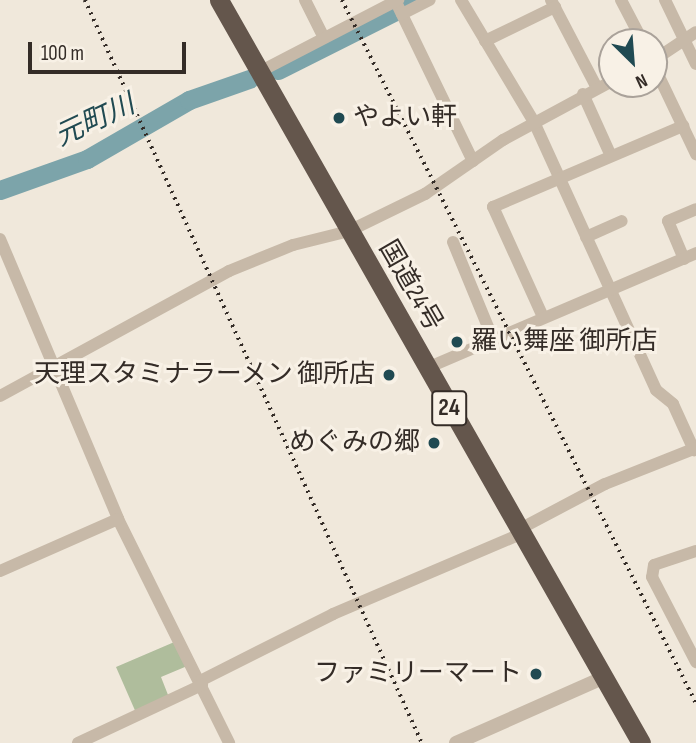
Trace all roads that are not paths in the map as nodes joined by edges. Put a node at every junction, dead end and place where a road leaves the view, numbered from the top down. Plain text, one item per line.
1 (219, 0) edge
2 (305, 0) edge
3 (396, 0) edge
4 (430, 0) edge
5 (461, 0) edge
6 (621, 0) edge
7 (664, 0) edge
8 (553, 3) edge
9 (402, 14) junction
10 (636, 28) edge
11 (696, 32) edge
12 (324, 38) junction
13 (684, 39) junction
14 (485, 41) junction
15 (668, 50) edge
16 (696, 64) edge
17 (259, 72) junction
18 (597, 88) joint
19 (668, 91) edge
20 (583, 94) junction
21 (534, 122) junction
22 (688, 127) edge
23 (696, 154) edge
24 (611, 156) junction
25 (473, 160) junction
26 (559, 178) junction
27 (696, 209) edge
28 (622, 221) dead end
29 (349, 231) junction
30 (586, 237) junction
31 (0, 239) edge
32 (453, 242) dead end
33 (696, 253) edge
34 (684, 259) junction
35 (612, 294) junction
36 (543, 317) junction
37 (494, 339) junction
38 (54, 363) junction
39 (427, 368) junction
40 (0, 396) edge
41 (695, 449) edge
42 (118, 519) junction
43 (519, 532) junction
44 (696, 551) edge
45 (0, 571) edge
46 (696, 662) edge
47 (605, 677) junction
48 (201, 683) junction
49 (78, 743) edge
50 (229, 743) edge
51 (456, 743) edge
52 (641, 743) edge

1 - 17 highway, 国道24号 / 24
2 - 12 street
3 - 9 street
3 - 12 street
4 - 9 street
5 - 14 street
6 - 10 street
7 - 13 street
8 - 14 street
8 - 18 street
9 - 25 street
11 - 13 street
12 - 17 street
13 - 15 street
13 - 16 street
14 - 21 street
17 - 29 highway, 国道24号 / 24
18 - 20 street
19 - 22 street
20 - 21 street
20 - 24 street
21 - 25 street
21 - 26 street
22 - 23 street
22 - 24 street
24 - 26 street
25 - 29 street
26 - 30 street
26 - 36 street
27 - 34 street
28 - 30 street
29 - 38 street
29 - 39 highway, 国道24号 / 24
30 - 35 street
31 - 38 street
32 - 37 street
33 - 34 street
34 - 35 street
35 - 36 street
35 - 41 street
36 - 37 street
37 - 39 street
38 - 40 street
38 - 42 street
39 - 43 highway, 国道24号 / 24
41 - 43 street
42 - 45 street
42 - 48 street
43 - 47 highway, 国道24号 / 24
43 - 48 street
44 - 46 street
47 - 51 street
47 - 52 highway, 国道24号 / 24
48 - 49 street
48 - 50 street

